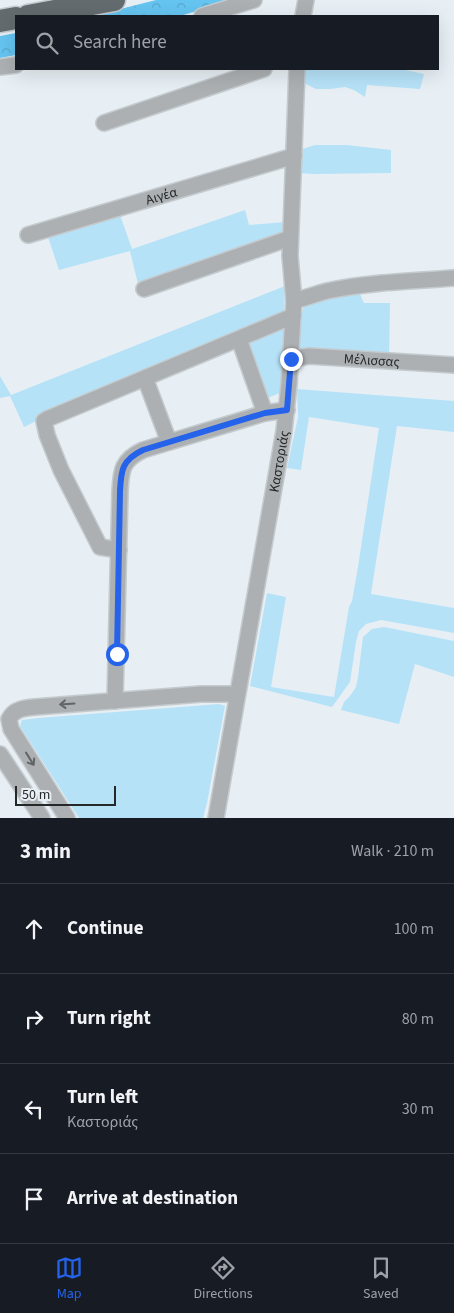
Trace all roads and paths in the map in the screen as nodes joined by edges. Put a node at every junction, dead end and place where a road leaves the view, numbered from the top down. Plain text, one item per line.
1 (114, 0) edge
2 (254, 0) edge
3 (306, 0) edge
4 (33, 15) edge
5 (205, 15) edge
6 (303, 15) edge
7 (15, 18) edge
8 (0, 21) edge
9 (15, 65) edge
10 (0, 68) edge
11 (261, 70) edge
12 (297, 70) edge
13 (104, 123) dead end
14 (294, 156) junction
15 (28, 235) dead end
16 (290, 238) junction
17 (454, 278) edge
18 (144, 289) dead end
19 (294, 301) junction
20 (293, 316) junction
21 (239, 339) junction
22 (291, 359) junction
23 (454, 365) edge
24 (144, 378) junction
25 (287, 410) junction
26 (265, 413) junction
27 (169, 442) junction
28 (119, 550) junction
29 (238, 694) junction
30 (115, 701) junction
31 (0, 754) edge
32 (42, 818) edge
33 (67, 818) edge
34 (216, 818) edge

1 - 4 highway
2 - 5 street
3 - 6 street
7 - 8 highway
9 - 10 street
11 - 13 street
12 - 14 street, Καστοριάς
14 - 15 street, Αιγέα
14 - 16 street, Καστοριάς
16 - 18 street
16 - 19 street, Καστοριάς
17 - 19 street
19 - 20 street, Καστοριάς
20 - 21 street
20 - 22 street, Καστοριάς
21 - 24 street
21 - 26 street
22 - 23 street, Μέλισσας
22 - 25 street, Καστοριάς
24 - 27 street
24 - 28 street
25 - 26 street
25 - 29 street, Καστοριάς
26 - 27 street
27 - 28 street
28 - 30 street
29 - 30 street
29 - 34 street, Καστοριάς
30 -> 33 street
31 - 32 street

